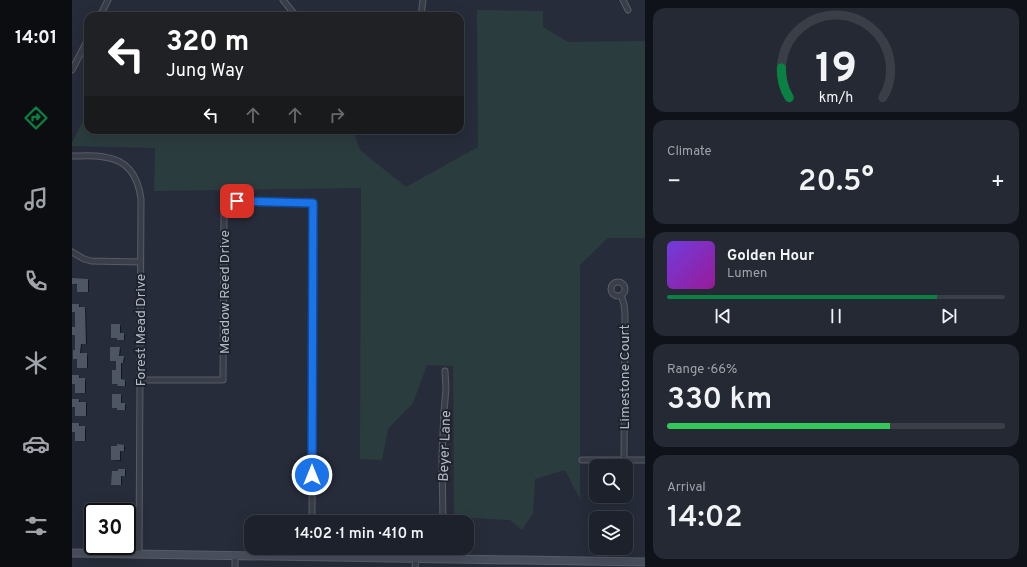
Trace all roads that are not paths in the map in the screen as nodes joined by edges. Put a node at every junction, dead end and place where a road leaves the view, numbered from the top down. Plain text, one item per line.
1 (108, 0) edge
2 (283, 0) edge
3 (423, 0) edge
4 (623, 0) edge
5 (628, 10) dead end
6 (102, 12) edge
7 (293, 12) edge
8 (422, 12) edge
9 (84, 47) edge
10 (72, 70) edge
11 (72, 156) edge
12 (72, 252) edge
13 (140, 262) junction
14 (621, 295) dead end
15 (445, 371) dead end
16 (140, 380) junction
17 (624, 459) edge
18 (582, 460) dead end
19 (589, 460) edge
20 (633, 460) edge
21 (645, 460) edge
22 (312, 515) edge
23 (443, 515) edge
24 (72, 553) edge
25 (139, 554) junction
26 (444, 555) edge
27 (235, 556) junction
28 (312, 557) joint
29 (416, 558) junction
30 (444, 559) junction
31 (645, 562) edge
32 (235, 567) edge
33 (415, 567) edge

1 - 6 street
2 - 7 street
3 - 8 street
4 - 5 street
9 - 10 street
11 - 13 street, Forest Mead Drive
12 - 13 street
13 - 16 street, Forest Mead Drive
14 - 17 street, Limestone Court
15 - 23 street, Beyer Lane
16 - 22 street, Meadow Reed Drive
16 - 25 street, Forest Mead Drive
18 - 19 street
20 - 21 street
24 - 25 main road
25 - 27 main road
26 - 30 street
27 - 28 main road
27 - 32 street
28 - 29 main road
29 - 30 main road
29 - 33 street
30 - 31 main road

